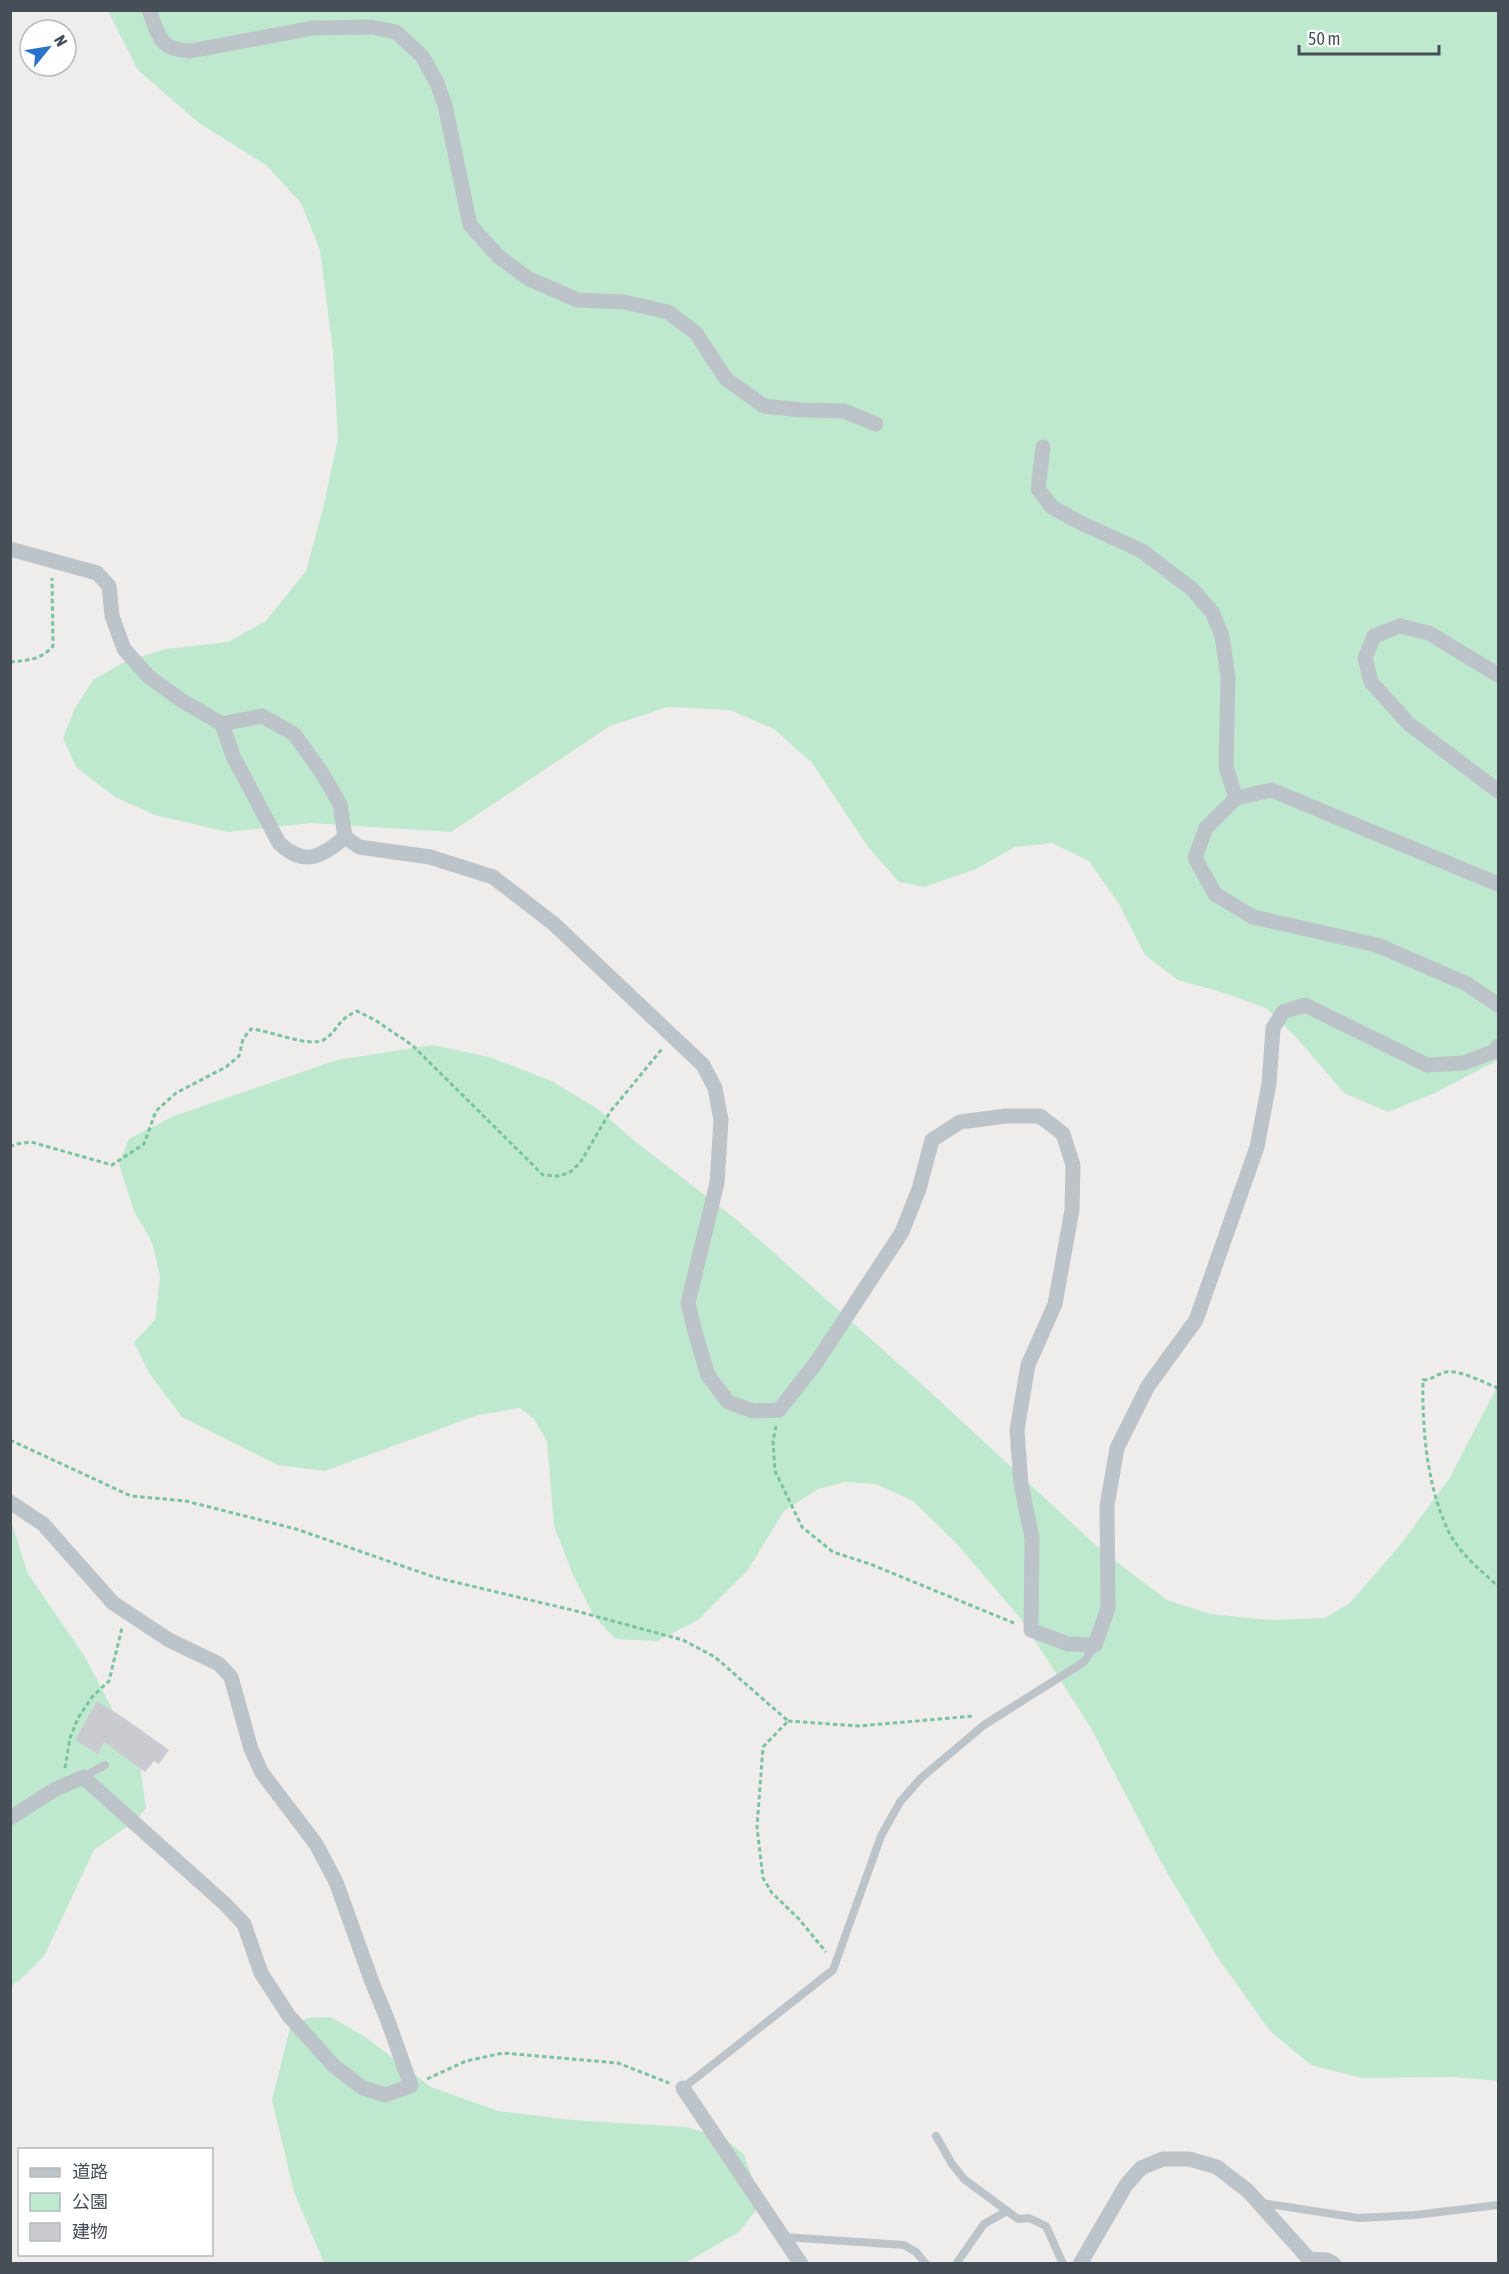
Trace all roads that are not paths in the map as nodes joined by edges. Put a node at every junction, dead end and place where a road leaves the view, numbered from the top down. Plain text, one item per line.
1 (149, 10) edge
2 (876, 424) dead end
3 (1043, 447) dead end
4 (10, 549) edge
5 (1498, 675) edge
6 (222, 724) junction
7 (1498, 791) edge
8 (1236, 798) junction
9 (345, 837) junction
10 (1498, 884) edge
11 (1498, 1005) edge
12 (1498, 1046) edge
13 (10, 1502) edge
14 (1095, 1645) junction
15 (105, 1765) dead end
16 (83, 1778) junction
17 (10, 1818) edge
18 (683, 2088) joint
19 (936, 2136) dead end
20 (1259, 2203) junction
21 (1498, 2205) edge
22 (1007, 2211) junction
23 (783, 2237) junction
24 (1303, 2260) edge
25 (801, 2264) edge
26 (926, 2264) edge
27 (956, 2264) edge
28 (1063, 2264) edge
29 (1080, 2264) edge
30 (1334, 2264) edge

1 - 2 street
3 - 8 street
4 - 6 street
5 - 7 street
6 - 9 street
6 - 9 street
8 - 10 street
8 - 11 street
9 - 14 street
12 - 14 street
13 - 16 street
14 - 18 lane
15 - 16 lane
16 - 17 street
18 - 23 street
19 - 22 lane
20 - 21 lane
20 - 24 street
20 - 29 street
22 - 27 lane
22 - 28 lane
23 - 25 street
23 - 26 lane
24 - 30 street

